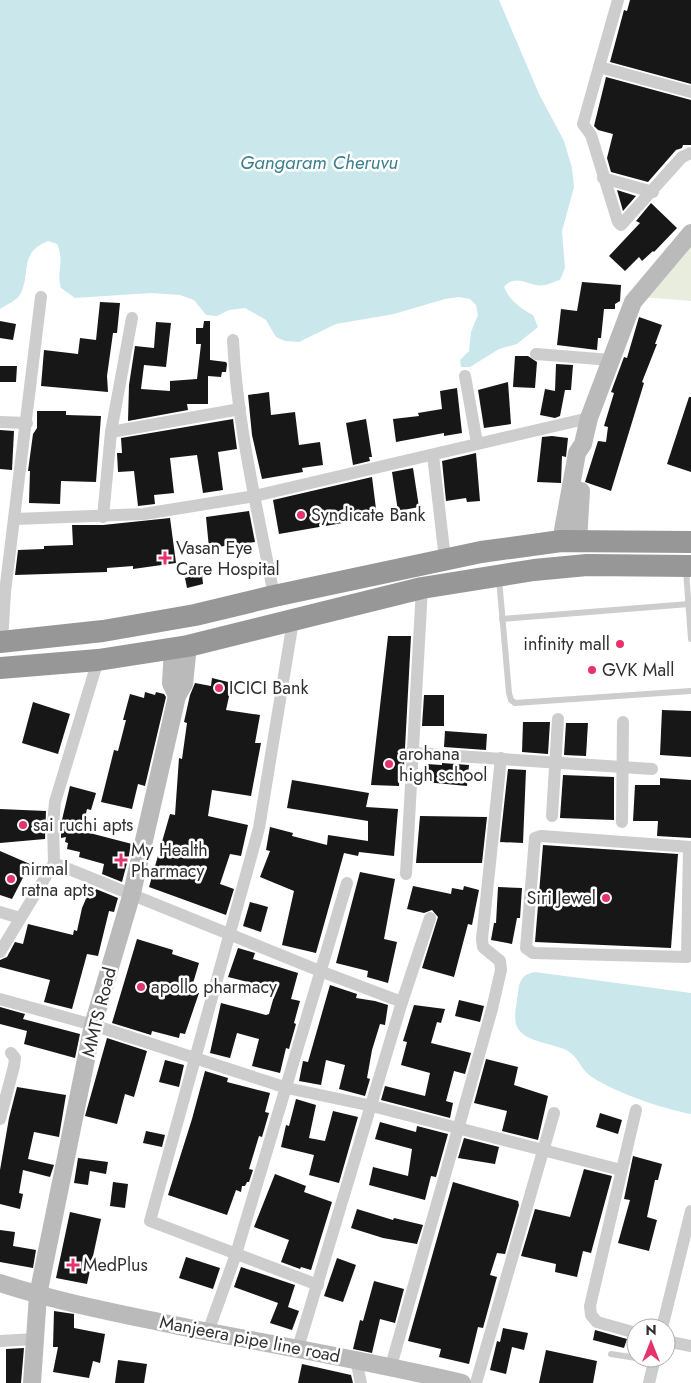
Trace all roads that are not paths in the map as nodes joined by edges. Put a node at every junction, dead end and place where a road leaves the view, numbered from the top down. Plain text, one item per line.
1 (618, 0) edge
2 (599, 67) junction
3 (691, 92) edge
4 (691, 153) edge
5 (603, 178) junction
6 (653, 192) junction
7 (691, 233) edge
8 (41, 297) dead end
9 (132, 318) dead end
10 (233, 340) dead end
11 (536, 354) dead end
12 (611, 360) junction
13 (465, 376) dead end
14 (240, 409) junction
15 (589, 418) junction
16 (0, 422) edge
17 (27, 423) junction
18 (111, 432) junction
19 (477, 443) junction
20 (433, 455) junction
21 (255, 496) junction
22 (103, 517) junction
23 (15, 519) junction
24 (569, 541) junction
25 (691, 542) edge
26 (445, 559) junction
27 (688, 566) edge
28 (389, 571) junction
29 (368, 575) junction
30 (499, 576) junction
31 (422, 588) junction
32 (3, 592) edge
33 (396, 594) junction
34 (274, 596) junction
35 (374, 600) junction
36 (689, 604) junction
37 (502, 618) junction
38 (294, 621) junction
39 (691, 639) edge
40 (1, 642) edge
41 (181, 647) junction
42 (98, 660) junction
43 (0, 668) edge
44 (691, 691) edge
45 (558, 719) dead end
46 (623, 722) dead end
47 (412, 753) junction
48 (501, 758) junction
49 (556, 762) junction
50 (622, 767) junction
51 (652, 769) dead end
52 (552, 816) dead end
53 (622, 822) dead end
54 (690, 847) edge
55 (54, 863) junction
56 (406, 874) dead end
57 (347, 883) dead end
58 (132, 893) junction
59 (0, 912) edge
60 (20, 918) junction
61 (430, 918) dead end
62 (228, 934) junction
63 (0, 952) edge
64 (320, 972) junction
65 (0, 999) edge
66 (402, 1002) junction
67 (93, 1025) junction
68 (11, 1052) dead end
69 (196, 1058) junction
70 (287, 1088) junction
71 (372, 1106) junction
72 (636, 1110) dead end
73 (554, 1113) dead end
74 (0, 1119) edge
75 (457, 1129) junction
76 (543, 1150) junction
77 (621, 1170) junction
78 (691, 1211) edge
79 (236, 1254) junction
80 (0, 1283) edge
81 (318, 1285) junction
82 (38, 1295) junction
83 (664, 1318) edge
84 (626, 1330) edge
85 (208, 1332) junction
86 (34, 1339) junction
87 (0, 1341) edge
88 (676, 1343) edge
89 (691, 1346) edge
90 (298, 1348) junction
91 (611, 1354) dead end
92 (626, 1356) edge
93 (356, 1360) junction
94 (391, 1366) junction
95 (653, 1368) edge
96 (32, 1383) edge
97 (361, 1383) edge
98 (462, 1383) edge
99 (476, 1383) edge
100 (649, 1383) edge

1 - 2 street
2 - 3 street
2 - 5 street
4 - 6 street
5 - 6 street
5 - 6 street
7 - 12 main road
8 - 17 street
9 - 18 street
10 - 14 street
11 - 12 street
12 - 15 main road
13 - 19 street
14 - 18 street
14 - 21 street
15 - 19 street
15 - 24 main road
16 - 17 street
17 - 23 street
18 - 22 street
19 - 20 street
20 - 21 street
20 - 26 street
21 - 22 street
21 - 34 street
22 - 23 street
23 - 32 street
24 - 25 highway
24 - 26 highway
26 - 28 highway
27 - 30 highway
27 - 36 lane
28 - 29 highway
28 - 33 highway
29 - 34 highway
29 - 35 highway
30 - 31 highway
30 - 37 lane
31 - 33 highway
31 - 47 street
32 - 40 street
33 - 35 highway
34 - 40 highway
35 - 38 highway
36 - 37 lane
36 - 39 lane
37 - 44 lane
38 - 41 highway
38 - 62 street
41 - 42 highway
41 - 58 main road, MMTS Road
42 - 43 highway
42 - 55 street
45 - 49 street
46 - 50 street
47 - 48 street
47 - 56 street
48 - 49 street
48 - 75 street
49 - 50 street
49 - 52 street
50 - 51 street
50 - 53 street
54 - 54 street
55 - 58 street
55 - 60 street
57 - 64 street
58 - 62 street
58 - 67 main road, MMTS Road
59 - 60 street
60 - 63 street
61 - 66 street
62 - 64 street
62 - 69 street
64 - 66 street
64 - 70 street
65 - 67 street
66 - 71 street
67 - 69 street
67 - 82 main road, MMTS Road
68 - 74 street
69 - 70 street
69 - 79 street
70 - 71 street
70 - 79 street
71 - 75 street
71 - 81 street
72 - 77 street
73 - 76 street
75 - 76 street
75 - 94 street
76 - 77 street
76 - 99 street
77 - 84 street
78 - 83 street
79 - 81 street
79 - 85 street
80 - 82 main road, Manjeera pipe line road
81 - 90 street
82 - 85 main road, Manjeera pipe line road
82 - 86 main road, MMTS Road
85 - 90 main road, Manjeera pipe line road
86 - 87 street
86 - 96 main road, MMTS Road
88 - 89 street
90 - 93 main road, Manjeera pipe line road
91 - 92 lane
93 - 94 main road, Manjeera pipe line road
93 - 97 street
94 - 98 main road, Manjeera pipe line road
95 - 100 street

